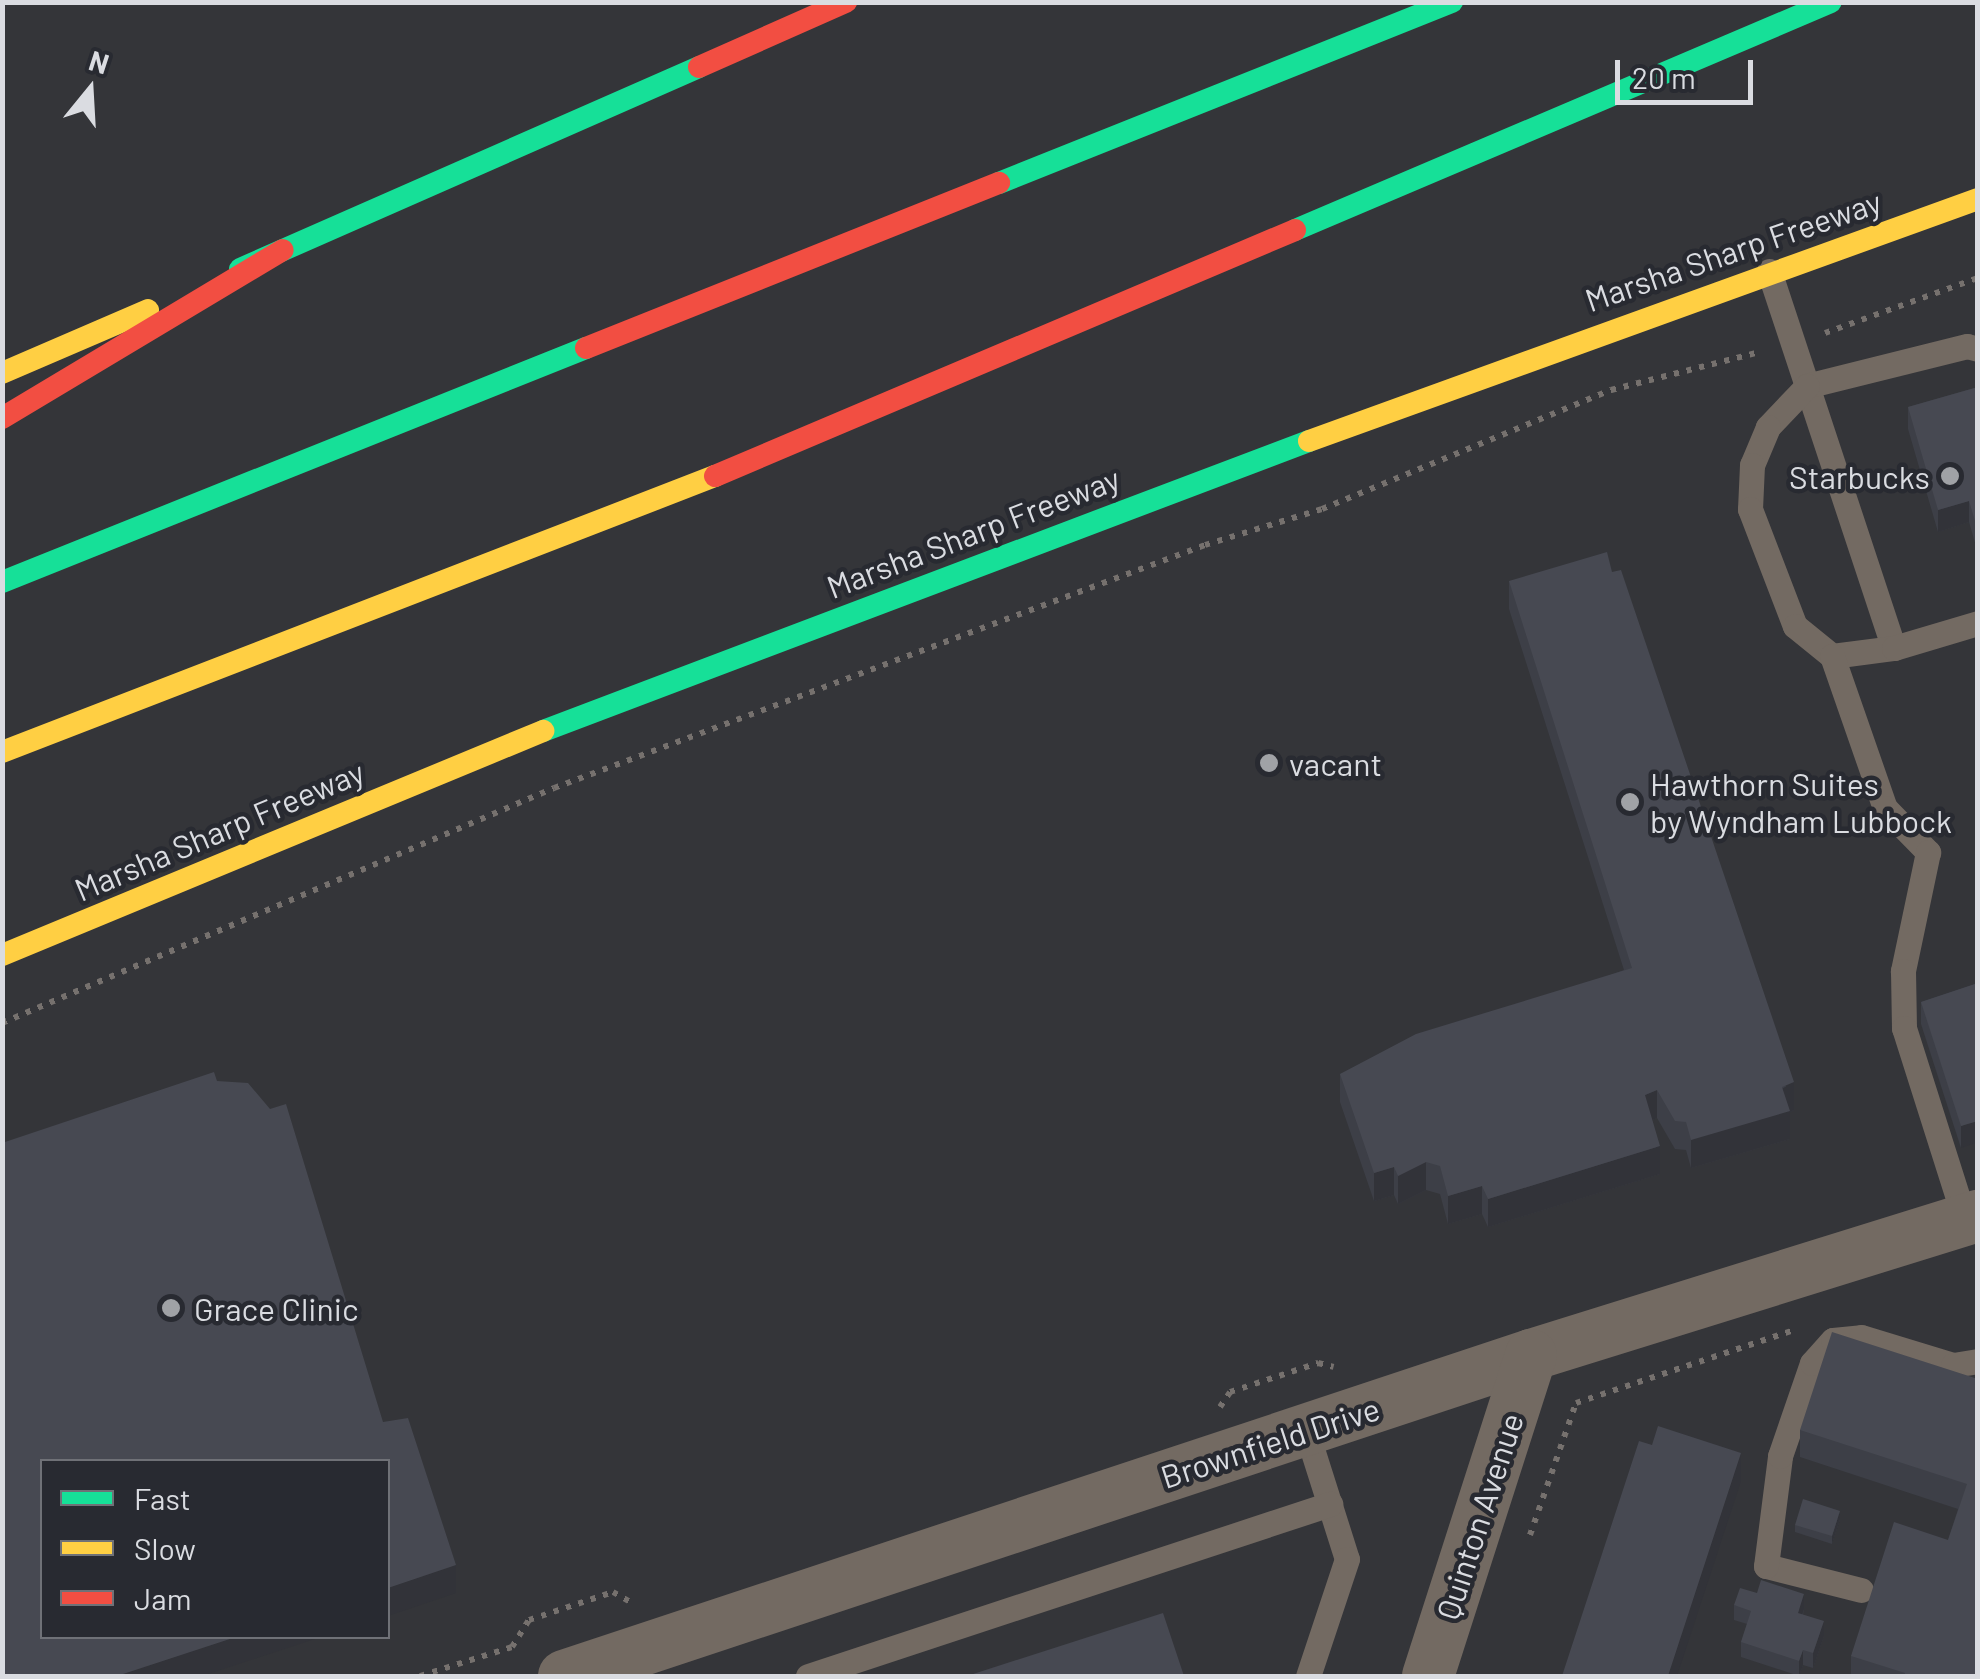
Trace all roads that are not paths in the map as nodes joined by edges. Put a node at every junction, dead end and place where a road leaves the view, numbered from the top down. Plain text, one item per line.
1 (846, 2) edge
2 (1452, 2) edge
3 (1831, 2) edge
4 (1856, 2) edge
5 (1784, 22) junction
6 (1978, 199) edge
7 (284, 250) junction
8 (1769, 271) junction
9 (1978, 349) edge
10 (2, 374) edge
11 (1807, 386) junction
12 (2, 418) edge
13 (2, 582) edge
14 (1978, 622) edge
15 (1894, 648) junction
16 (1832, 656) junction
17 (2, 752) edge
18 (2, 956) edge
19 (1971, 1218) edge
20 (1531, 1356) junction
21 (1978, 1361) edge
22 (1306, 1430) junction
23 (1330, 1504) junction
24 (1860, 1590) dead end
25 (584, 1674) edge
26 (808, 1676) edge
27 (1308, 1676) edge
28 (1428, 1676) edge

1 - 7 main road
2 - 13 main road
3 - 5 main road
4 - 5 main road
5 - 17 main road
6 - 8 main road, Marsha Sharp Freeway
7 - 10 main road
7 - 12 main road
8 - 11 lane
8 - 18 main road, Marsha Sharp Freeway
9 - 11 lane
11 - 15 lane
11 - 16 lane
14 - 15 lane
15 - 16 lane
16 - 19 lane
19 - 20 street, Brownfield Drive
20 - 22 street, Brownfield Drive
20 - 28 street, Quinton Avenue
21 - 24 lane
22 - 23 lane
22 - 25 street, Brownfield Drive
23 - 26 lane
23 - 27 lane

